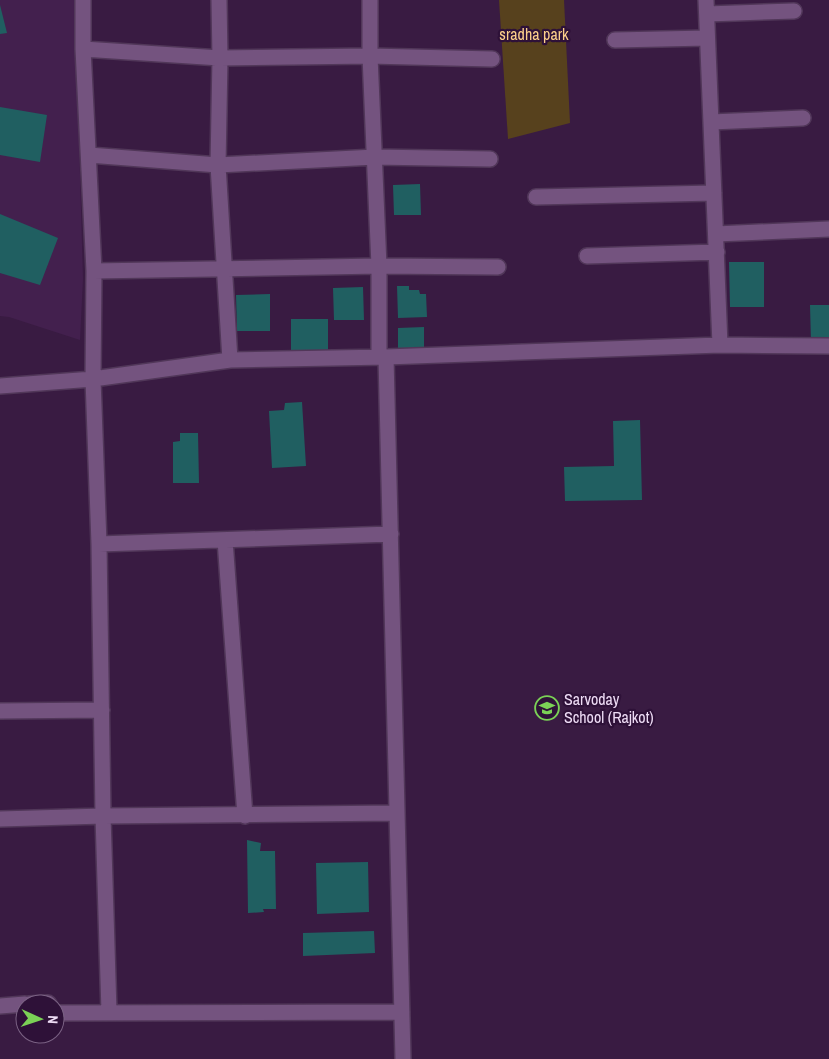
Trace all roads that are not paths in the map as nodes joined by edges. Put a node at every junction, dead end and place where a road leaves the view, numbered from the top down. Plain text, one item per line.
1 (83, 0) edge
2 (219, 0) edge
3 (370, 0) edge
4 (706, 7) edge
5 (794, 11) dead end
6 (707, 38) junction
7 (615, 40) dead end
8 (83, 49) junction
9 (370, 56) junction
10 (220, 58) junction
11 (492, 59) dead end
12 (803, 118) dead end
13 (711, 122) junction
14 (89, 155) junction
15 (375, 157) junction
16 (490, 159) dead end
17 (218, 165) junction
18 (714, 193) junction
19 (536, 198) dead end
20 (829, 229) edge
21 (716, 234) junction
22 (717, 252) junction
23 (587, 256) dead end
24 (379, 266) junction
25 (498, 267) dead end
26 (225, 268) junction
27 (94, 272) junction
28 (720, 345) junction
29 (829, 346) edge
30 (382, 357) junction
31 (230, 360) junction
32 (93, 379) junction
33 (0, 386) edge
34 (391, 534) junction
35 (225, 540) junction
36 (99, 544) junction
37 (102, 710) junction
38 (0, 711) edge
39 (397, 813) junction
40 (103, 816) junction
41 (245, 816) junction
42 (0, 819) edge
43 (15, 1005) edge
44 (0, 1006) edge
45 (109, 1012) junction
46 (402, 1012) junction
47 (65, 1013) edge
48 (403, 1059) edge

1 - 8 street
2 - 10 street
3 - 9 street
4 - 5 street
4 - 6 street
6 - 7 street
6 - 13 street
8 - 10 street
8 - 14 street
9 - 10 street
9 - 11 street
9 - 15 street
10 - 17 street
12 - 13 street
13 - 18 street
14 - 17 street
14 - 27 street
15 - 16 street
15 - 17 street
15 - 24 street
17 - 26 street
18 - 19 street
18 - 21 street
20 - 21 street
21 - 22 street
22 - 23 street
22 - 28 street
24 - 25 street
24 - 26 street
24 - 30 street
26 - 27 street
26 - 31 street
27 - 32 street
28 - 29 street
28 - 30 street
30 - 31 street
30 - 34 street
31 - 32 street
32 - 33 street
32 - 36 street
34 - 35 street
34 - 39 street
35 - 36 street
35 - 41 street
36 - 37 street
37 - 38 street
37 - 40 street
39 - 41 street
39 - 46 street
40 - 41 street
40 - 42 street
40 - 45 street
43 - 44 street
45 - 46 street
45 - 47 street
46 - 48 street

